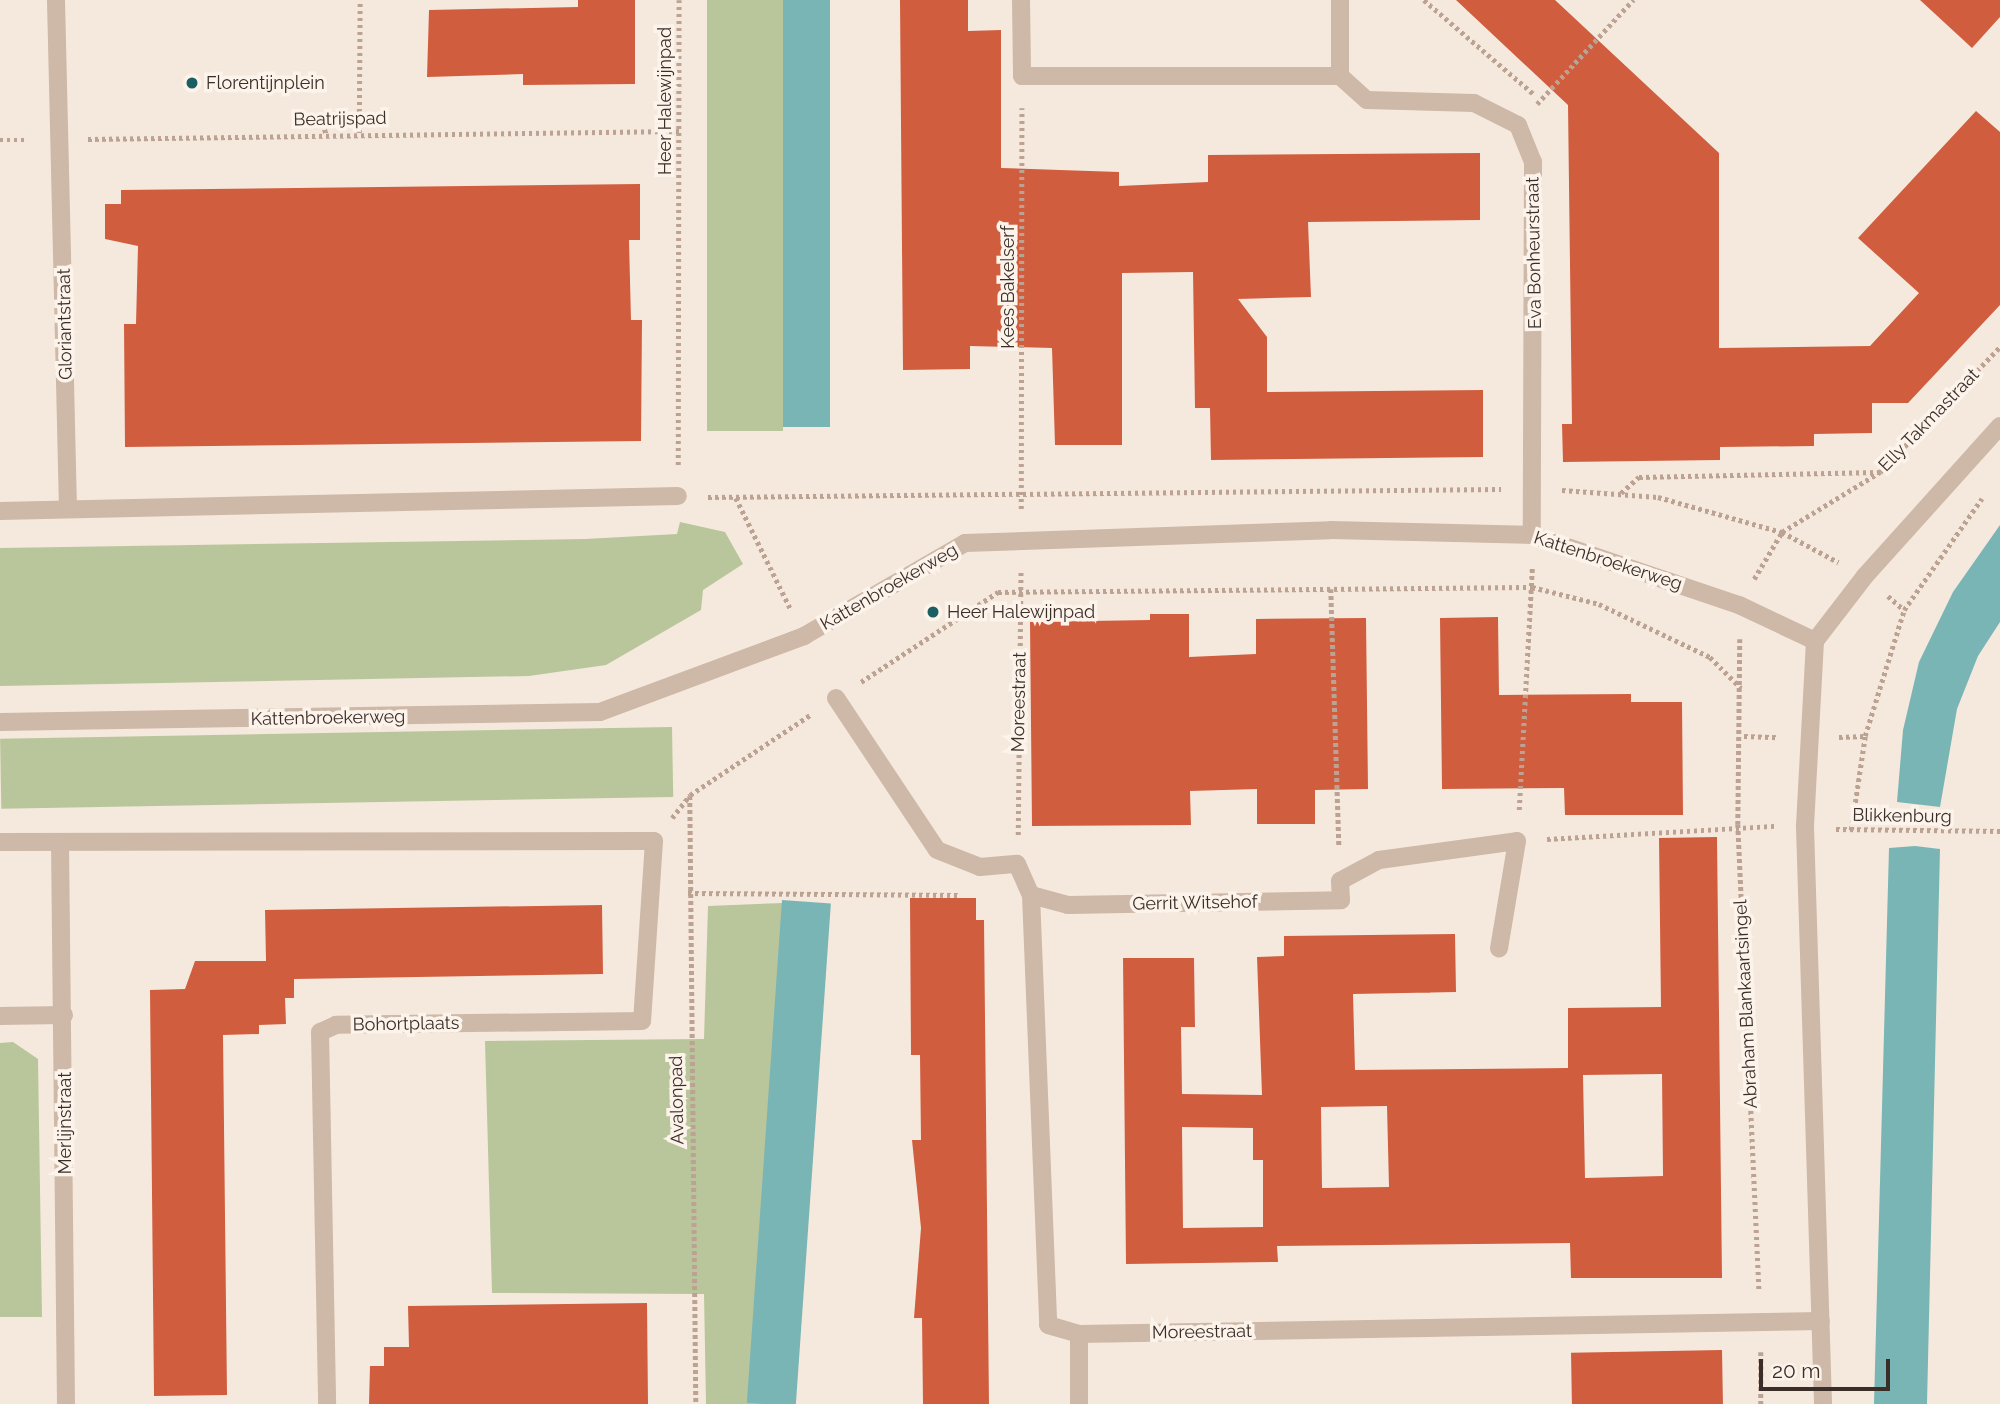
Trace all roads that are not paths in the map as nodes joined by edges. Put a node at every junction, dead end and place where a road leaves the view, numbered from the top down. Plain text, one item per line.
1 (56, 0) edge
2 (1021, 0) edge
3 (1340, 0) edge
4 (1340, 76) junction
5 (2000, 426) edge
6 (678, 496) road end
7 (68, 508) junction
8 (0, 511) edge
9 (1532, 534) junction
10 (1815, 641) junction
11 (836, 698) road end
12 (0, 722) edge
13 (0, 842) edge
14 (61, 842) junction
15 (1031, 895) junction
16 (1499, 949) dead end
17 (64, 1015) junction
18 (0, 1016) edge
19 (1821, 1321) junction
20 (1079, 1334) junction
21 (66, 1404) edge
22 (327, 1404) edge
23 (1079, 1404) edge
24 (1824, 1404) edge

1 - 7 street, Gloriantstraat
2 - 4 street
3 - 4 street
4 - 9 street, Eva Bonheurstraat
5 - 10 street
6 - 7 street
7 - 8 street
9 - 10 street, Kattenbroekerweg
9 - 12 street, Kattenbroekerweg
10 - 19 street
11 - 15 street, Moreestraat
13 - 14 street
14 - 17 street, Merlijnstraat
14 - 22 street, Bohortplaats
15 - 16 street, Gerrit Witsehof
15 - 20 street, Moreestraat
17 - 18 street
17 - 21 street, Merlijnstraat
19 - 20 street, Moreestraat
19 - 24 street
20 - 23 street

